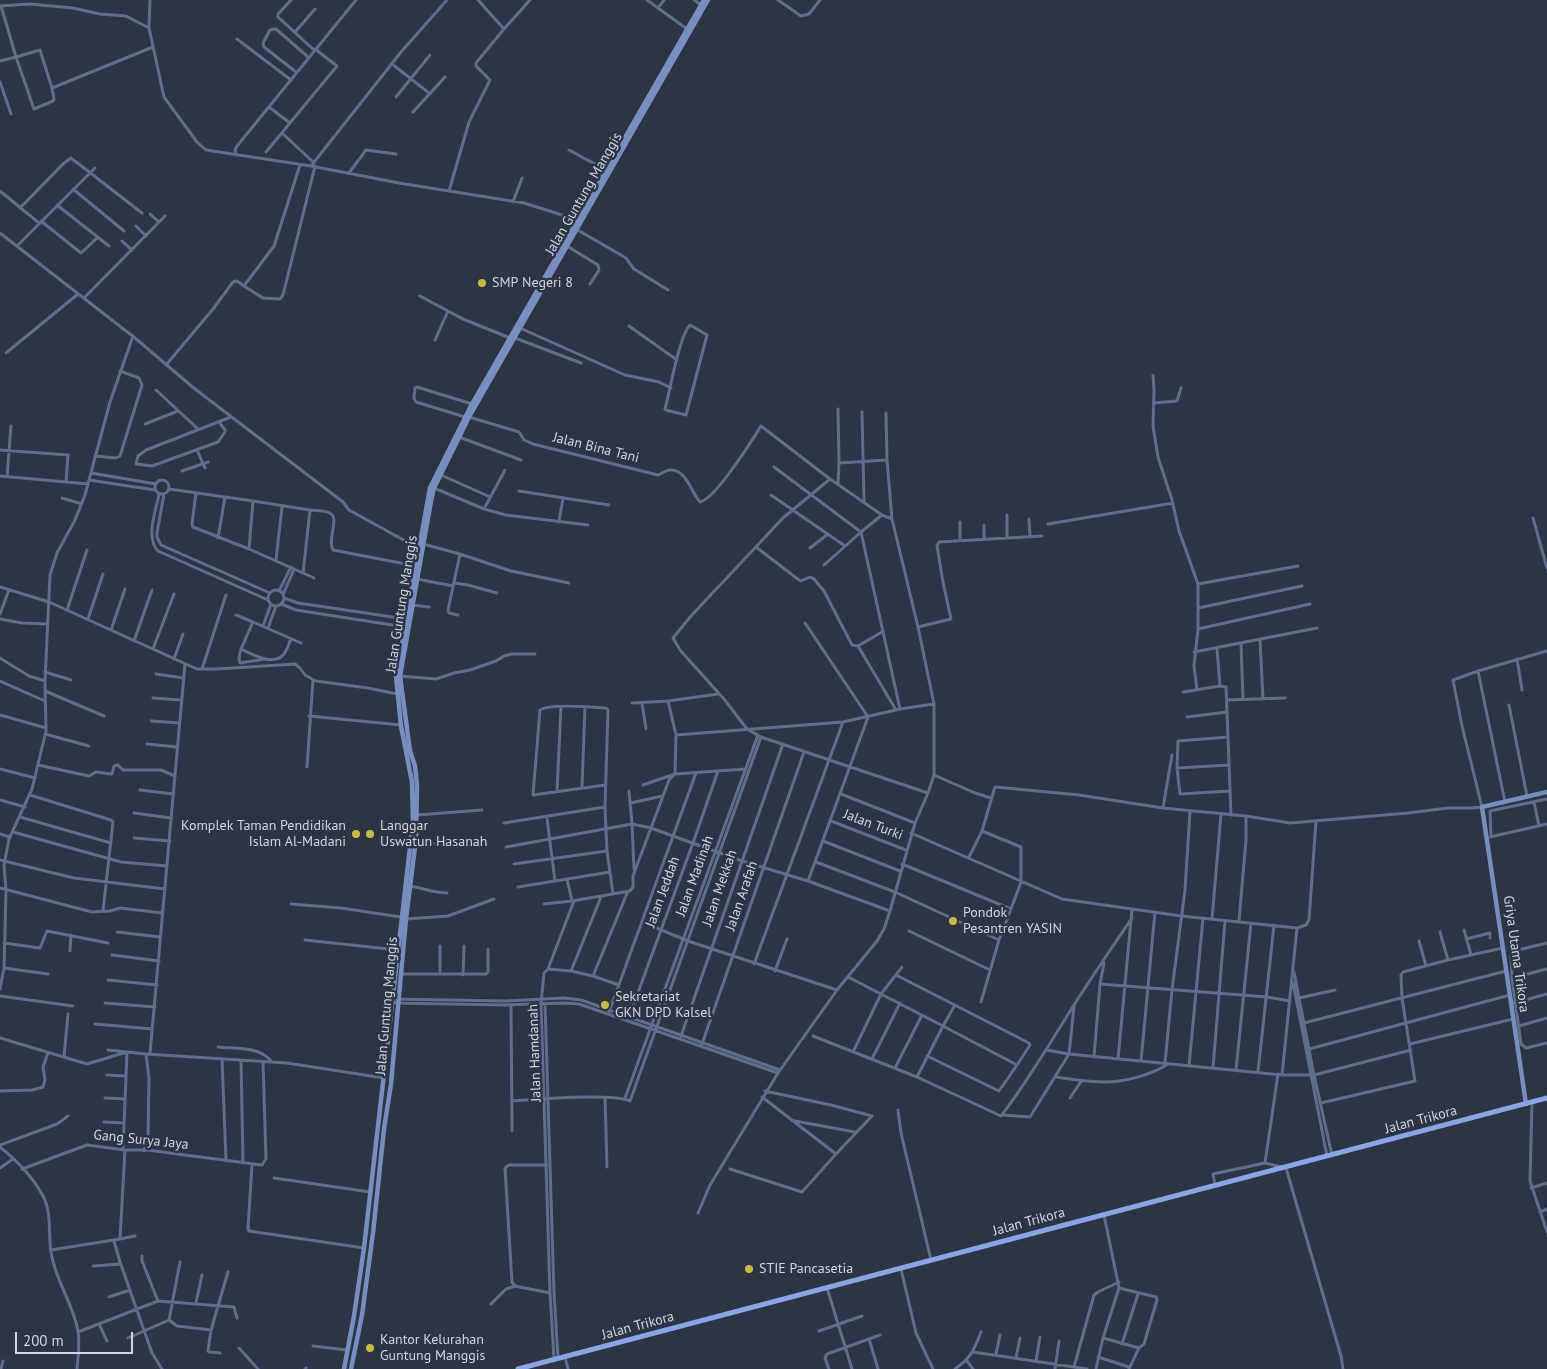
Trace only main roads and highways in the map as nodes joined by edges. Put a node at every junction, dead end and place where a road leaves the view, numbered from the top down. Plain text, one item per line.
1 (1547, 1098) edge
2 (521, 1369) edge

1 - 2 main road, Jalan Trikora

